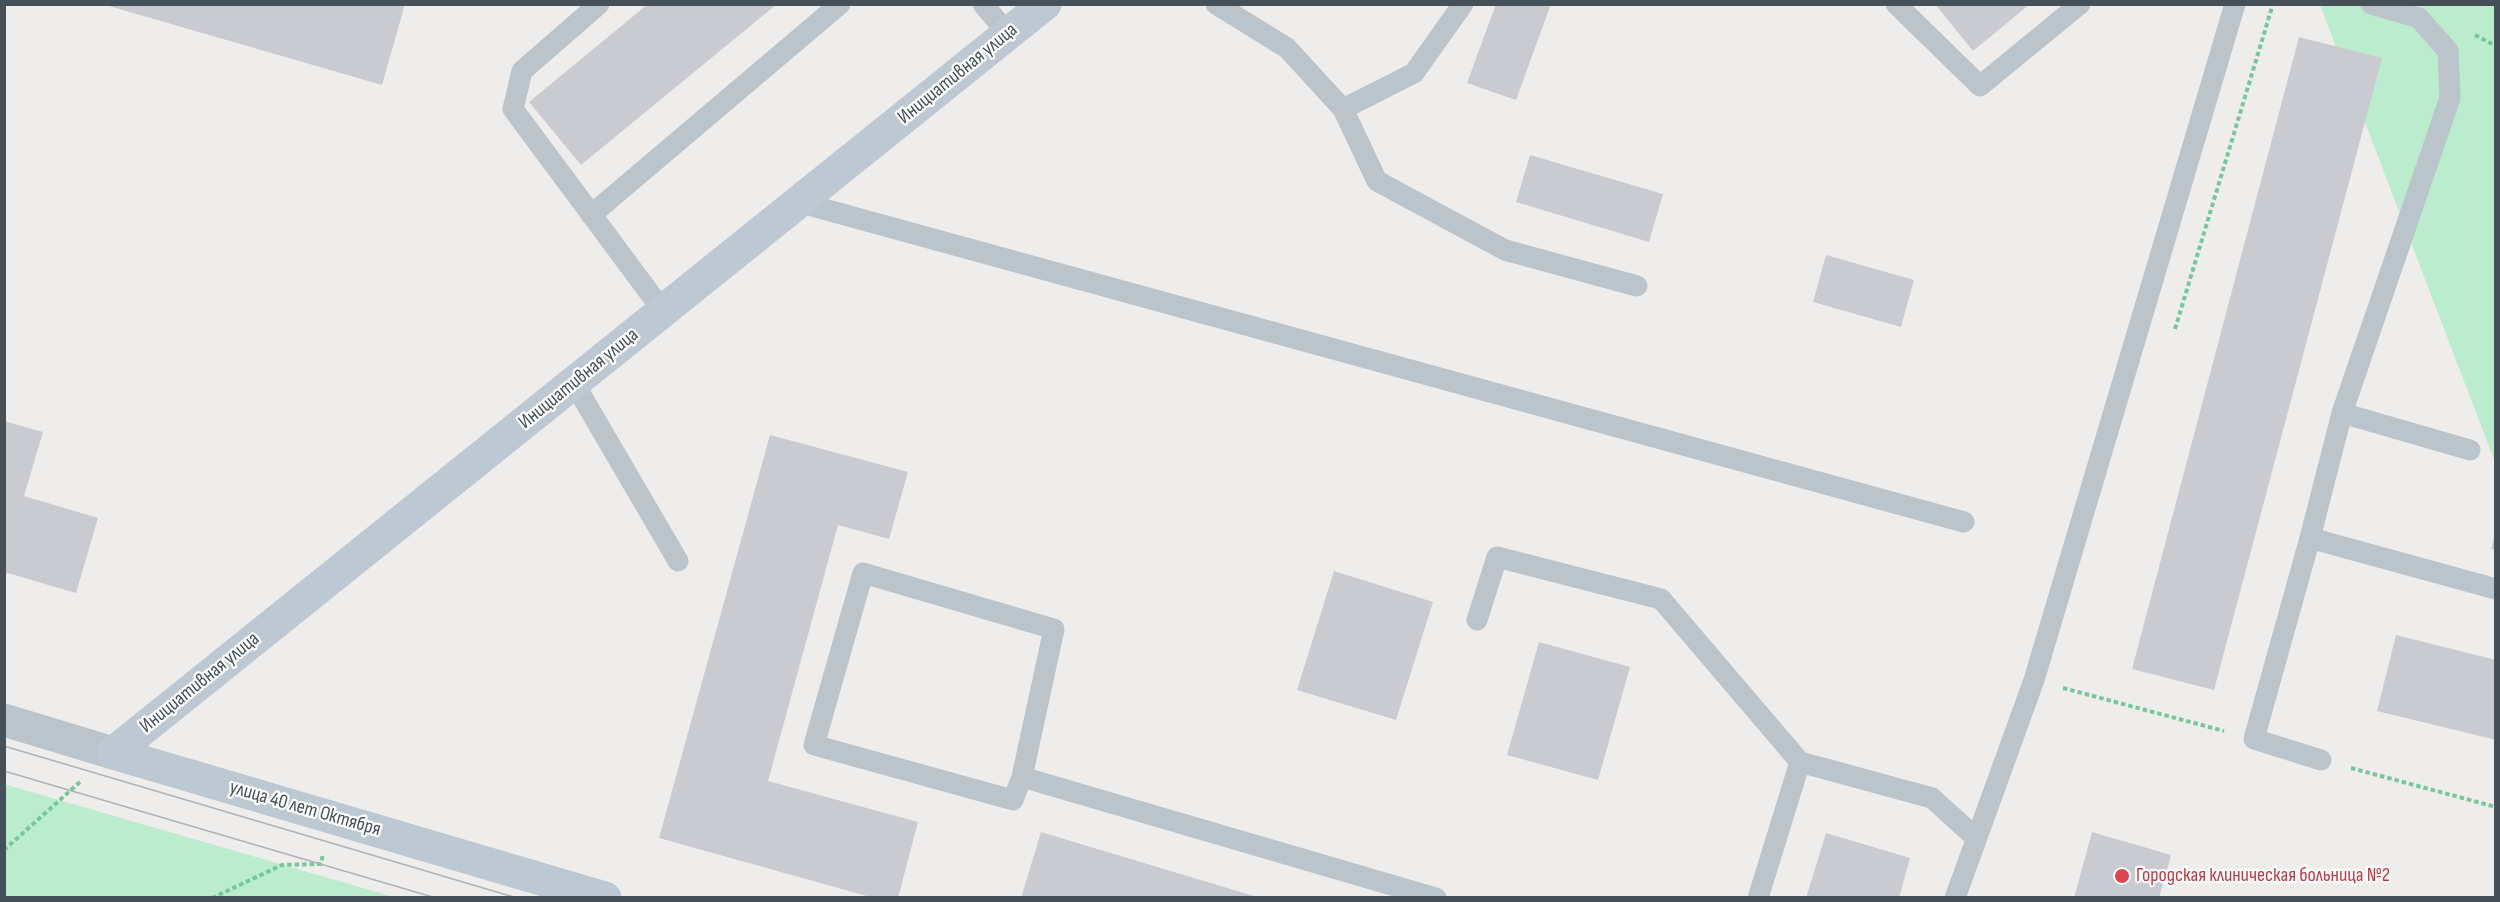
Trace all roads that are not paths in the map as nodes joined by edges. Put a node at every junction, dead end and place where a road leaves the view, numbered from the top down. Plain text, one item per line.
1 (599, 4) edge
2 (840, 4) edge
3 (983, 4) edge
4 (1045, 4) edge
5 (1216, 4) edge
6 (1463, 4) edge
7 (1896, 4) edge
8 (2080, 4) edge
9 (2235, 4) edge
10 (2371, 4) edge
11 (1242, 11) edge
12 (1008, 34) junction
13 (1343, 109) junction
14 (798, 202) junction
15 (591, 214) junction
16 (1637, 286) dead end
17 (663, 311) junction
18 (574, 383) junction
19 (2342, 413) junction
20 (2470, 450) dead end
21 (1964, 522) dead end
22 (2310, 538) junction
23 (678, 561) dead end
24 (2496, 589) edge
25 (1478, 621) dead end
26 (4, 720) edge
27 (113, 753) junction
28 (2321, 760) road end
29 (1800, 762) junction
30 (1022, 777) junction
31 (1976, 838) junction
32 (605, 897) edge
33 (1436, 897) edge
34 (1758, 897) edge
35 (1955, 897) edge

1 - 15 lane
2 - 15 lane
3 - 12 lane
4 - 12 main road, Инициативная улица
5 - 11 lane
6 - 13 lane
7 - 8 lane
9 - 31 lane
10 - 19 lane
11 - 13 lane
12 - 14 main road, Инициативная улица
13 - 16 lane
14 - 17 main road, Инициативная улица
14 - 21 lane
15 - 17 lane
17 - 18 main road, Инициативная улица
18 - 23 lane
18 - 27 main road, Инициативная улица
19 - 20 lane
19 - 22 lane
22 - 24 lane
22 - 28 lane
25 - 29 lane
26 - 27 street, улица 40 лет Октября
27 - 32 main road, улица 40 лет Октября
29 - 31 lane
29 - 34 lane
30 - 30 lane
30 - 33 lane
31 - 35 lane

